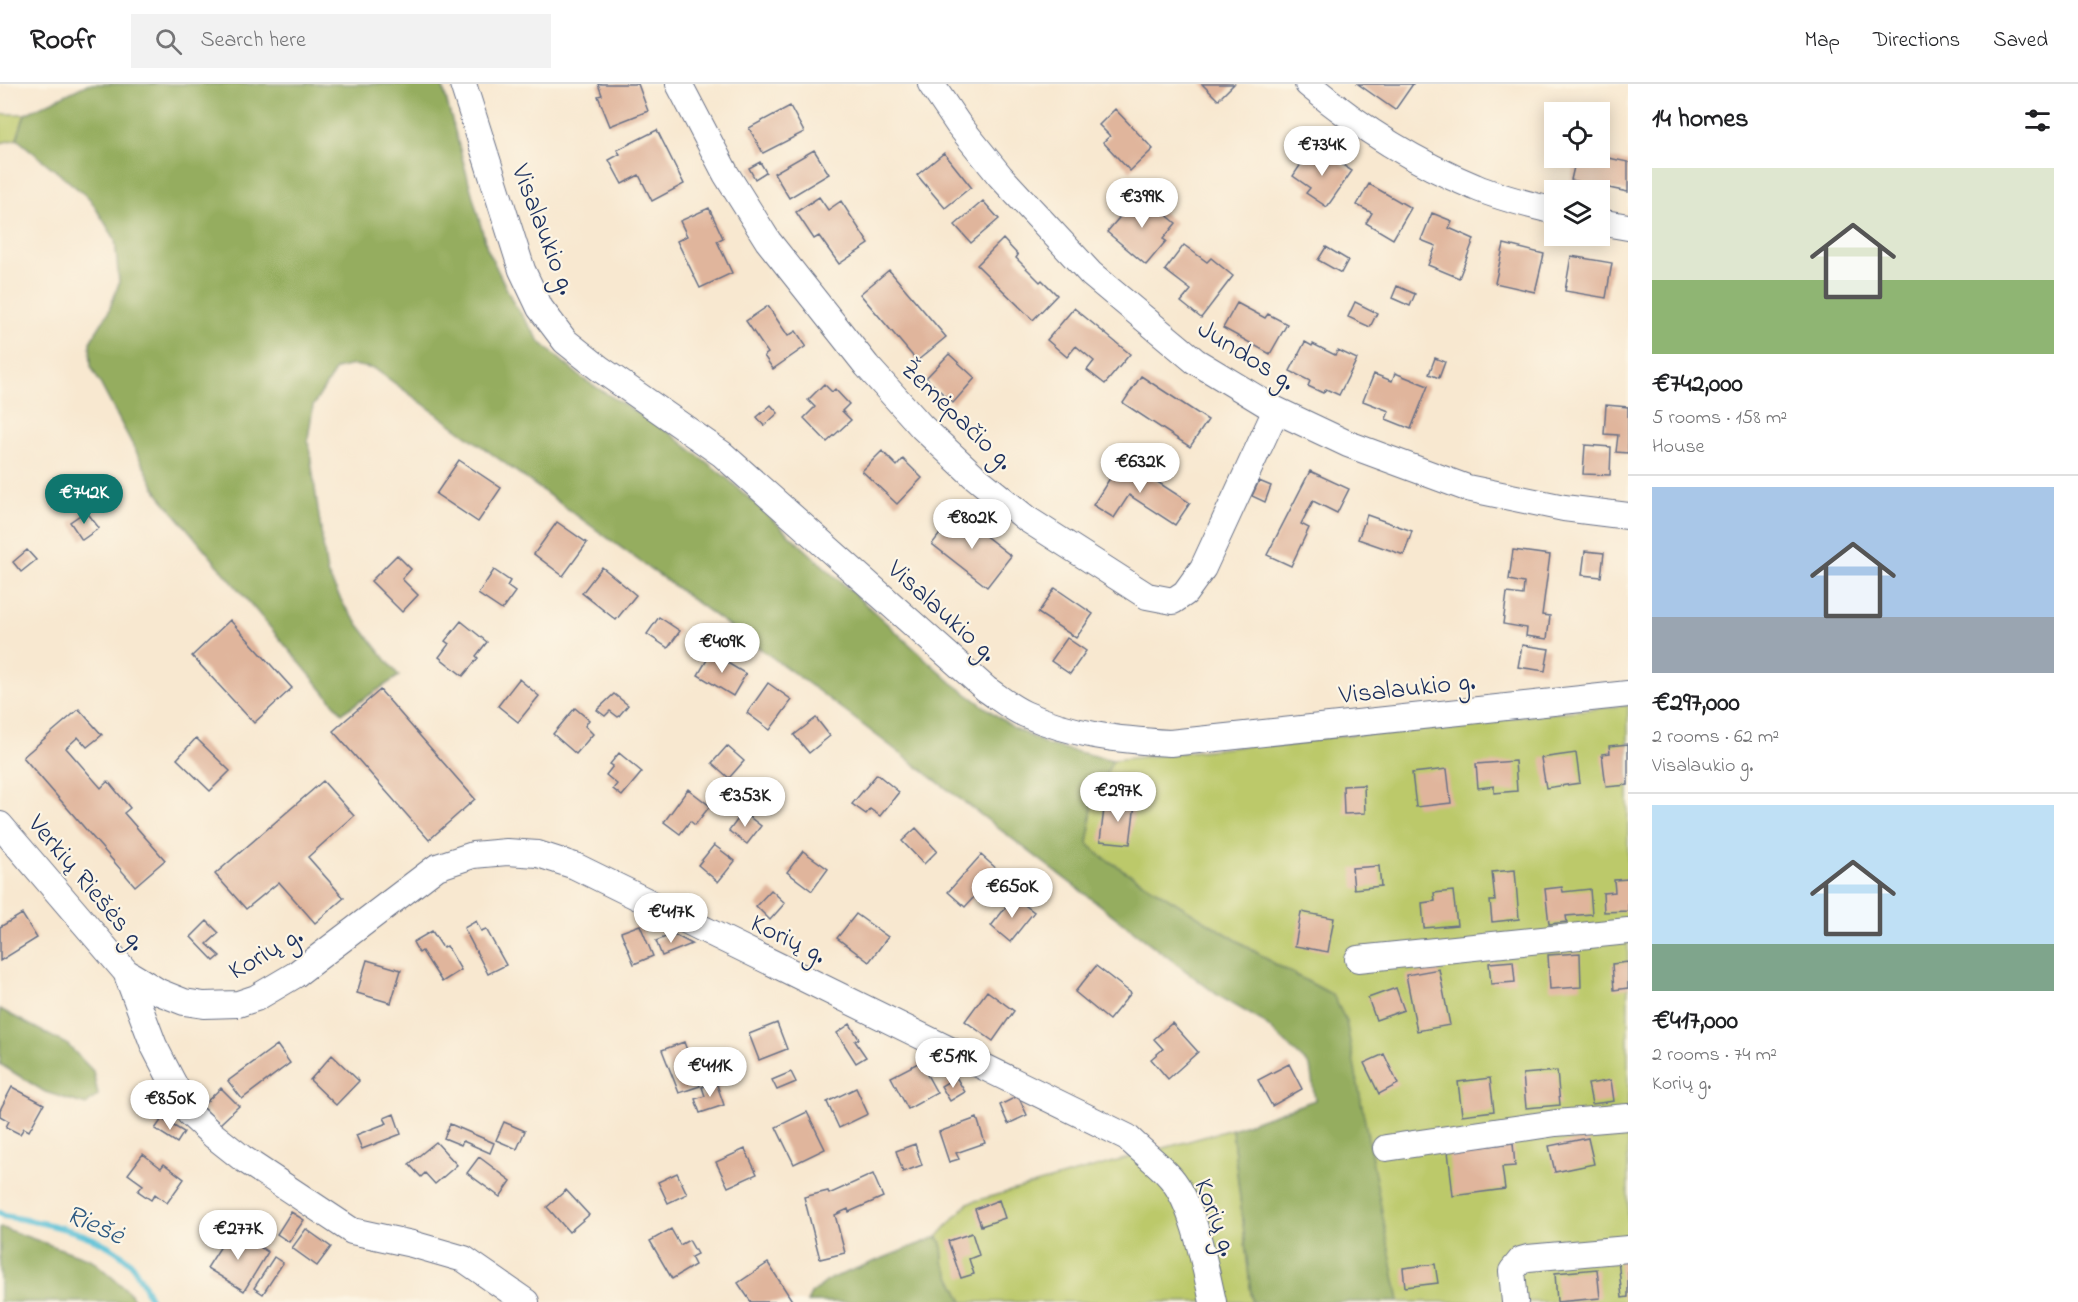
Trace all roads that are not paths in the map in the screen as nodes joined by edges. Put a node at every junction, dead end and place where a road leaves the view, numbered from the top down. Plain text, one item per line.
1 (463, 84) edge
2 (679, 84) edge
3 (931, 84) edge
4 (1308, 84) edge
5 (1544, 208) edge
6 (1610, 224) edge
7 (1628, 228) edge
8 (1276, 410) junction
9 (1628, 516) edge
10 (1628, 694) edge
11 (0, 825) edge
12 (1628, 931) edge
13 (1358, 959) dead end
14 (126, 972) junction
15 (1628, 1117) edge
16 (1386, 1148) dead end
17 (1628, 1249) edge
18 (526, 1302) edge
19 (1213, 1302) edge
20 (1515, 1302) edge

1 - 10 street, Visalaukio g.
2 - 8 street, Žemėpačio g.
3 - 8 street, Jundos g.
4 - 5 street
6 - 7 street
8 - 9 street, Jundos g.
11 - 14 street, Verkių Riešės g.
12 - 13 street
14 - 18 street, Verkių Riešės g.
14 - 19 street, Korių g.
15 - 16 street
17 - 20 street

